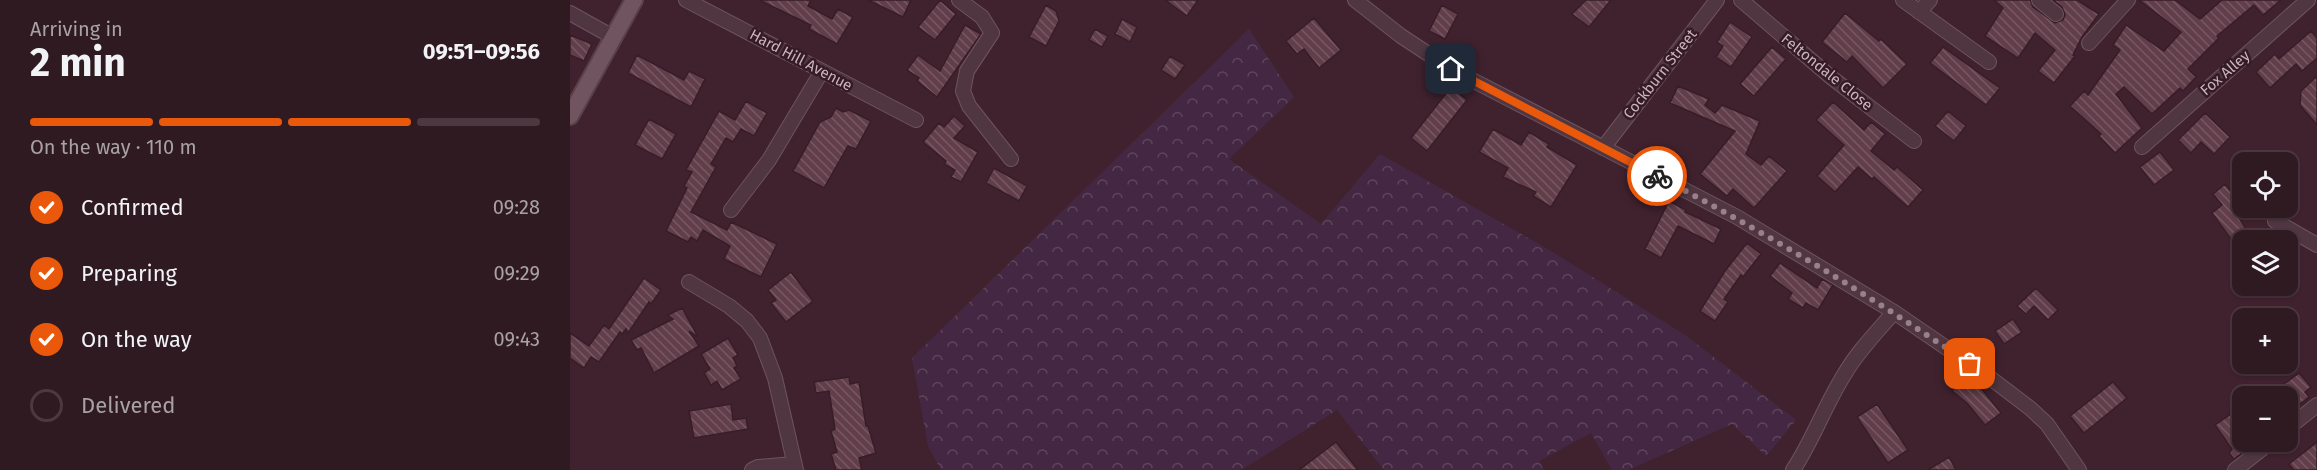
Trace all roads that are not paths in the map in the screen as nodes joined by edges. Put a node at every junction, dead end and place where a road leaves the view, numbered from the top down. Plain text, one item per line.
1 (634, 0) edge
2 (687, 0) edge
3 (959, 0) edge
4 (1355, 0) edge
5 (1742, 0) edge
6 (1903, 0) edge
7 (1930, 0) edge
8 (2039, 0) edge
9 (2128, 0) edge
10 (2308, 0) edge
11 (1714, 1) edge
12 (1919, 12) junction
13 (570, 13) edge
14 (2056, 14) dead end
15 (613, 37) junction
16 (2089, 43) dead end
17 (1989, 62) dead end
18 (822, 71) junction
19 (570, 116) edge
20 (916, 120) dead end
21 (1914, 141) dead end
22 (2142, 147) dead end
23 (1603, 148) junction
24 (1011, 159) dead end
25 (731, 210) dead end
26 (2275, 221) dead end
27 (2317, 245) edge
28 (689, 282) dead end
29 (1894, 312) junction
30 (2315, 410) edge
31 (2298, 421) edge
32 (2258, 452) edge
33 (795, 467) edge
34 (752, 470) edge
35 (1793, 470) edge
36 (2079, 470) edge
37 (2235, 470) edge

1 - 15 main road
2 - 18 street, Hard Hill Avenue
3 - 24 street
4 - 23 street
5 - 21 street, Feltondale Close
6 - 12 street
7 - 12 street
8 - 14 street
9 - 16 street
10 - 22 street, Fox Alley
11 - 23 street, Cockburn Street
12 - 17 street
13 - 15 street
15 - 19 main road
18 - 20 street, Hard Hill Avenue
18 - 25 street
23 - 29 street
26 - 27 street
28 - 33 street
29 - 35 street
29 - 36 street
30 - 31 street
32 - 37 street
33 - 34 street

